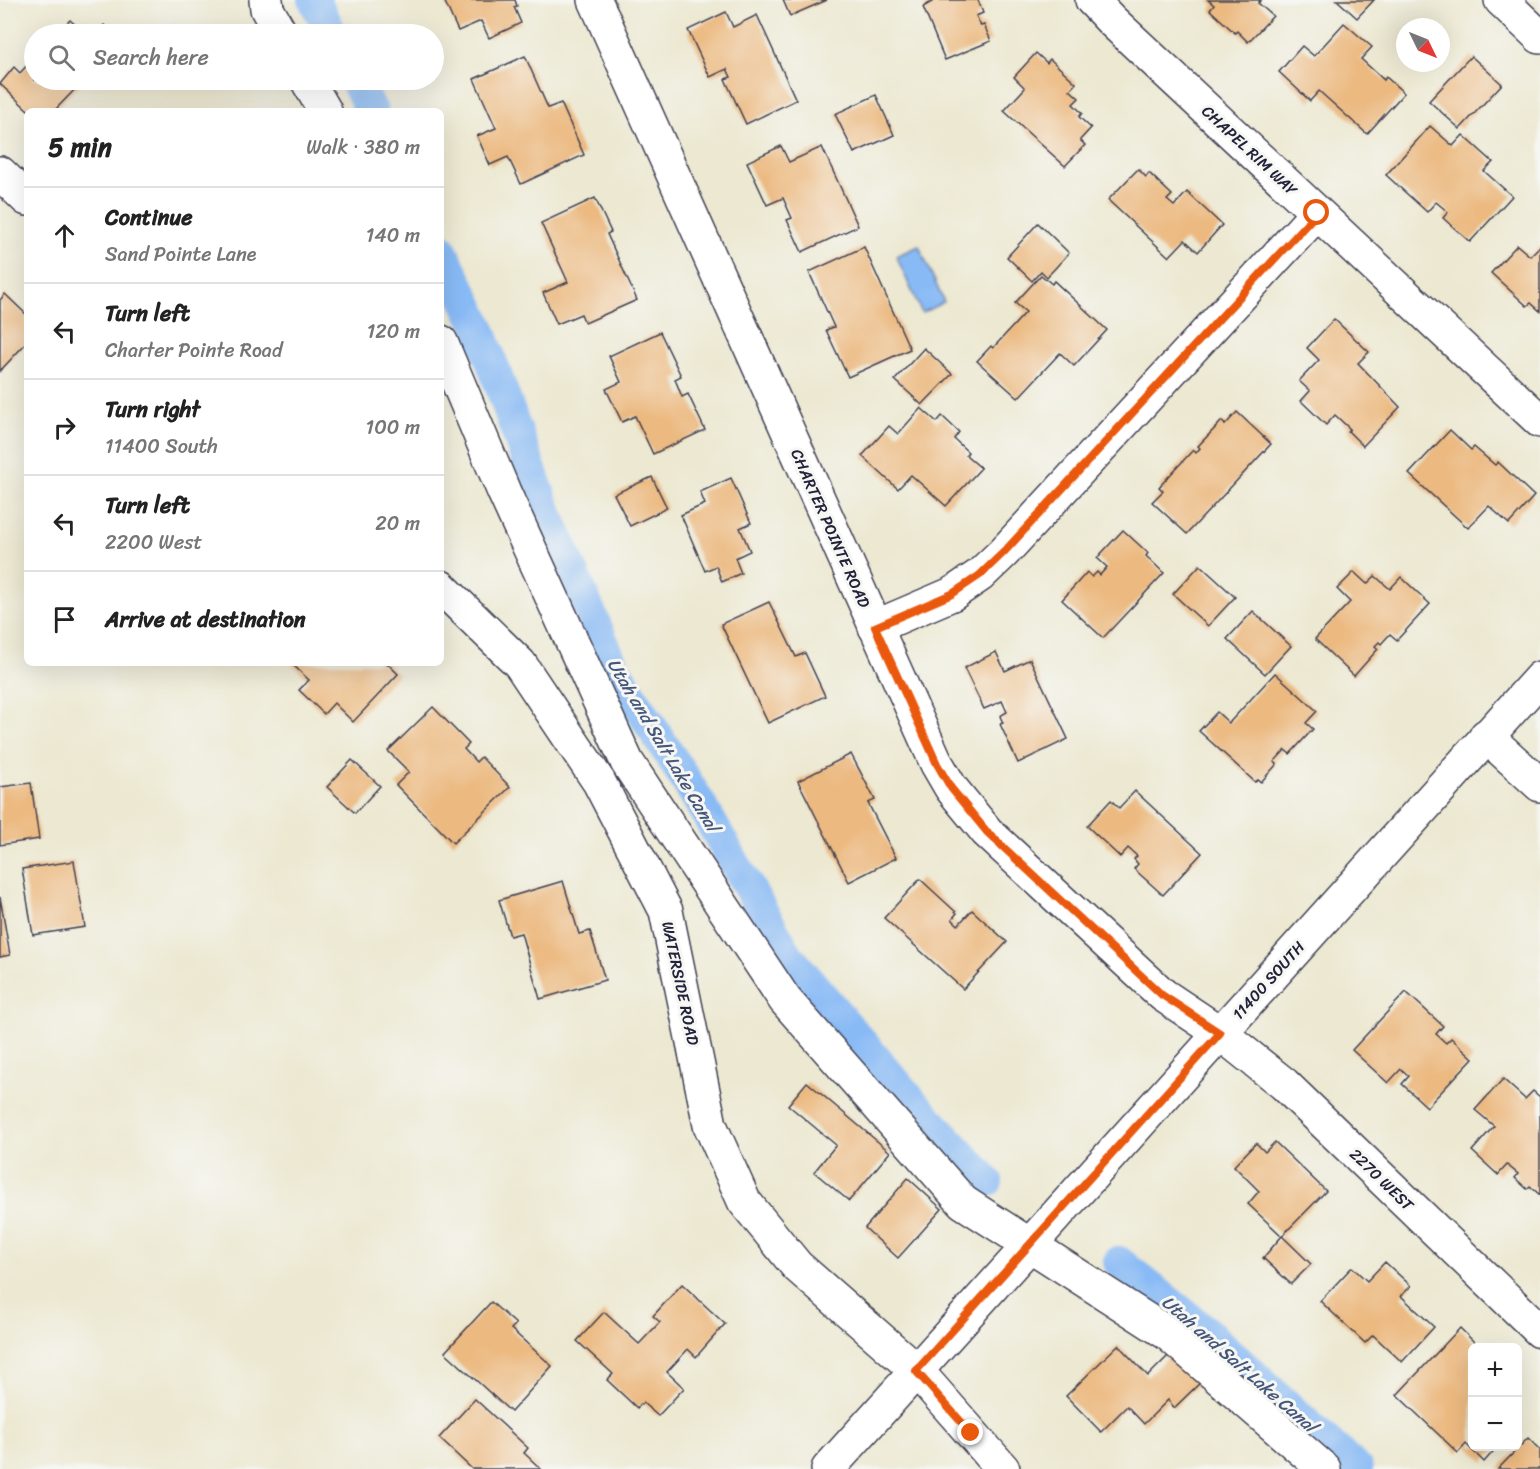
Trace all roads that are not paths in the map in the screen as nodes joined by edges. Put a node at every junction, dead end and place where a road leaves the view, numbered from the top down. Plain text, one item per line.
1 (266, 0) edge
2 (595, 0) edge
3 (1092, 0) edge
4 (1501, 0) edge
5 (275, 24) edge
6 (1540, 37) edge
7 (313, 90) edge
8 (323, 108) edge
9 (0, 173) edge
10 (24, 196) edge
11 (1317, 213) junction
12 (444, 349) edge
13 (1540, 421) edge
14 (444, 589) edge
15 (875, 627) junction
16 (1540, 678) edge
17 (1486, 736) junction
18 (1540, 785) edge
19 (1220, 1033) junction
20 (1030, 1245) junction
21 (1540, 1331) edge
22 (916, 1371) junction
23 (828, 1469) edge
24 (1003, 1469) edge
25 (1324, 1469) edge

1 - 5 street
2 - 15 street, CHARTER POINTE ROAD
3 - 11 street, CHAPEL RIM WAY
4 - 6 street
7 - 8 street
9 - 10 street
11 - 13 street, CHAPEL RIM WAY
11 - 15 street
12 - 20 street
14 - 22 street, WATERSIDE ROAD
15 - 19 street, CHARTER POINTE ROAD
16 - 17 street, 11400 SOUTH
17 - 18 street
17 - 19 street, 11400 SOUTH
19 - 20 street, 11400 SOUTH
19 - 21 street, 2270 WEST
20 - 22 street, 11400 SOUTH
20 - 25 street
22 - 23 street, 11400 SOUTH
22 - 24 street, WATERSIDE ROAD

